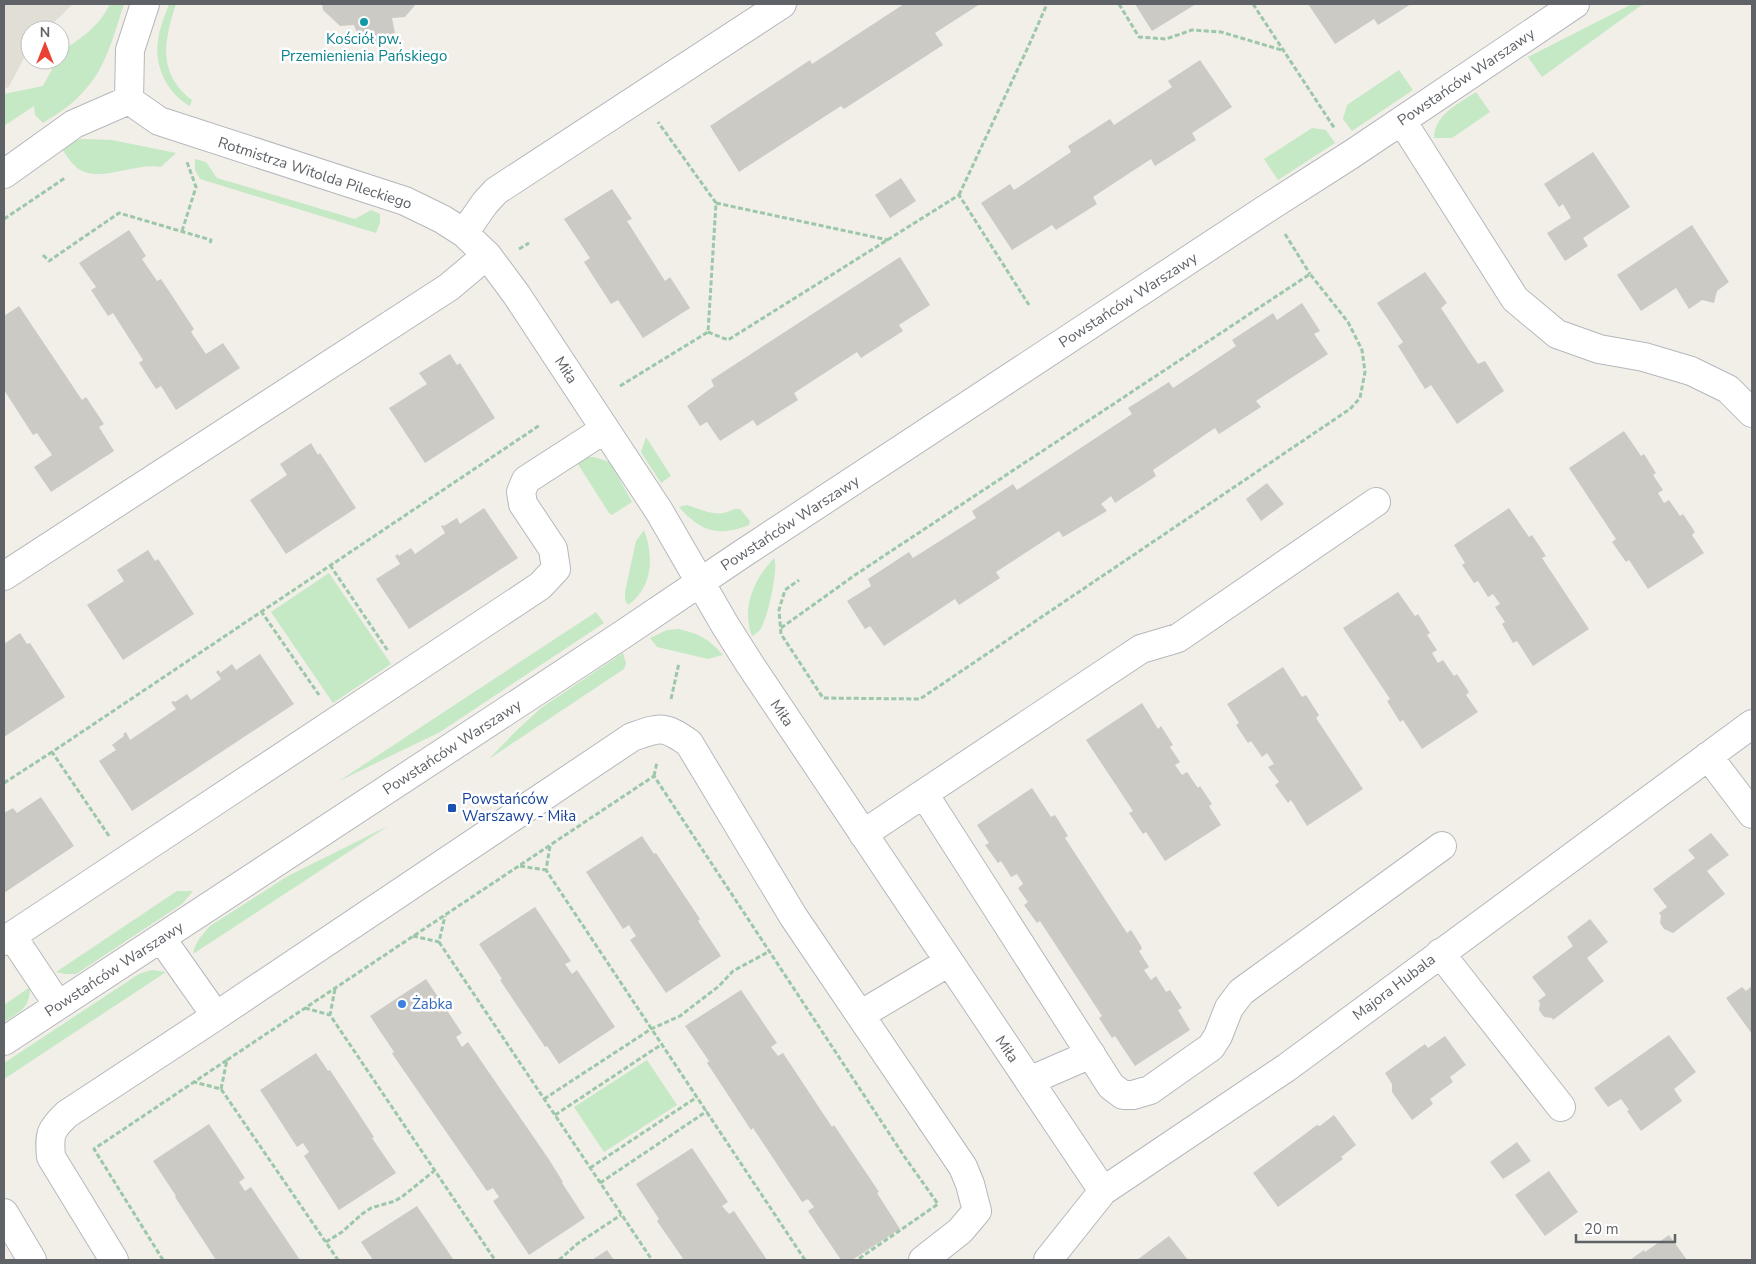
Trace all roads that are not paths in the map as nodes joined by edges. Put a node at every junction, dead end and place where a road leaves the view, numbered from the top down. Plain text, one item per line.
1 (145, 4) edge
2 (782, 4) edge
3 (1575, 4) edge
4 (129, 100) junction
5 (1402, 120) junction
6 (4, 174) edge
7 (464, 234) junction
8 (487, 255) junction
9 (1752, 413) edge
10 (605, 429) junction
11 (1376, 502) dead end
12 (4, 576) edge
13 (700, 581) junction
14 (1752, 724) edge
15 (1708, 756) junction
16 (924, 794) junction
17 (1752, 814) edge
18 (863, 834) junction
19 (1442, 846) dead end
20 (8, 938) edge
21 (161, 938) junction
22 (1440, 953) junction
23 (949, 962) junction
24 (58, 1005) junction
25 (860, 1015) junction
26 (216, 1016) junction
27 (4, 1041) edge
28 (1091, 1054) junction
29 (1029, 1081) junction
30 (1561, 1107) dead end
31 (1103, 1191) junction
32 (4, 1213) edge
33 (32, 1260) edge
34 (114, 1260) edge
35 (923, 1260) edge
36 (1048, 1260) edge

1 - 4 street
2 - 7 street
3 - 5 street, Powstańców Warszawy
4 - 6 street
4 - 7 street, Rotmistrza Witolda Pileckiego
5 - 9 street
5 - 13 street, Powstańców Warszawy
7 - 8 street, Miła
8 - 10 street, Miła
8 - 12 street
10 - 13 street, Miła
10 - 20 street
11 - 16 street
13 - 18 street, Miła
13 - 21 street, Powstańców Warszawy
14 - 15 street, Majora Hubala
15 - 17 street
15 - 22 street, Majora Hubala
16 - 18 street
16 - 28 street
18 - 23 street, Miła
19 - 28 street
20 - 24 street
21 - 24 street, Powstańców Warszawy
21 - 26 street
22 - 30 street
22 - 31 street, Majora Hubala
23 - 25 street
23 - 29 street, Miła
24 - 27 street, Powstańców Warszawy
25 - 26 street
25 - 35 street
26 - 34 street
28 - 29 street
29 - 31 street, Miła
31 - 36 street, Majora Hubala
32 - 33 street

